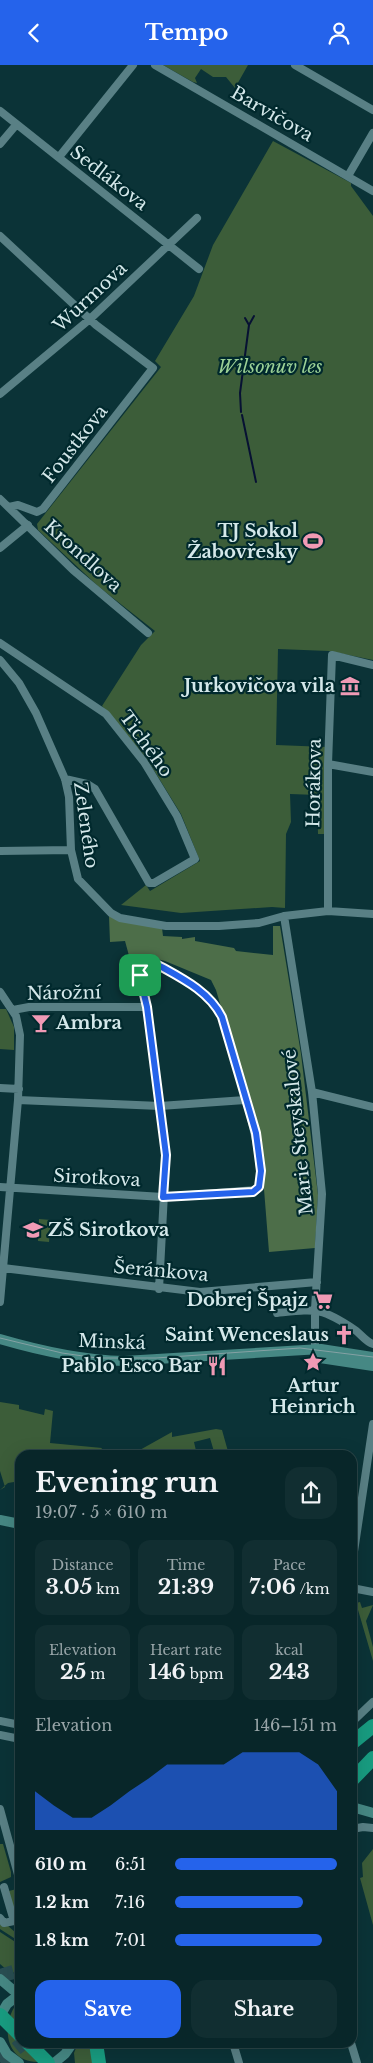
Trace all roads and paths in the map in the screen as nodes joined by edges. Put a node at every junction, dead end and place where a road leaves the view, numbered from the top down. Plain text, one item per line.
1 (133, 65) edge
2 (154, 65) edge
3 (295, 65) edge
4 (373, 110) edge
5 (0, 111) edge
6 (16, 125) junction
7 (373, 133) edge
8 (0, 144) edge
9 (59, 157) junction
10 (348, 177) junction
11 (373, 191) edge
12 (197, 218) dead end
13 (0, 236) edge
14 (169, 244) junction
15 (199, 269) dead end
16 (90, 319) junction
17 (0, 394) edge
18 (0, 499) edge
19 (9, 507) junction
20 (28, 525) junction
21 (0, 548) edge
22 (148, 633) dead end
23 (0, 643) edge
24 (0, 660) edge
25 (373, 665) edge
26 (328, 764) junction
27 (373, 772) edge
28 (65, 779) junction
29 (71, 850) junction
30 (0, 851) edge
31 (328, 911) junction
32 (373, 914) edge
33 (284, 916) junction
34 (0, 992) edge
35 (147, 1007) junction
36 (13, 1010) junction
37 (0, 1088) edge
38 (19, 1089) junction
39 (312, 1092) junction
40 (18, 1099) junction
41 (245, 1100) junction
42 (160, 1106) junction
43 (373, 1107) edge
44 (0, 1187) edge
45 (10, 1188) junction
46 (163, 1197) junction
47 (3, 1268) junction
48 (317, 1282) junction
49 (159, 1289) junction
50 (0, 1302) edge
51 (315, 1309) junction
52 (277, 1313) dead end
53 (0, 1339) edge
54 (373, 1344) edge
55 (315, 1351) junction
56 (373, 1357) edge
57 (373, 1366) edge
58 (373, 1424) edge
59 (0, 1520) edge
60 (15, 1523) edge
61 (357, 1531) edge
62 (357, 1589) edge
63 (373, 1592) edge
64 (373, 1702) edge
65 (357, 1717) edge
66 (0, 1721) edge
67 (15, 1724) edge
68 (373, 1726) edge
69 (0, 1735) edge
70 (357, 1736) edge
71 (15, 1738) edge
72 (357, 1739) edge
73 (373, 1748) edge
74 (373, 1758) edge
75 (357, 1762) edge
76 (357, 1775) edge
77 (357, 1808) edge
78 (0, 1809) edge
79 (373, 1813) edge
80 (357, 1828) edge
81 (373, 1829) edge
82 (15, 1864) edge
83 (15, 1884) edge
84 (2, 1887) edge
85 (0, 1918) edge
86 (0, 1979) edge
87 (15, 1991) edge
88 (0, 1995) edge
89 (15, 1997) edge
90 (1, 2014) edge
91 (15, 2029) edge
92 (0, 2042) edge
93 (33, 2048) edge
94 (45, 2048) edge
95 (69, 2048) edge
96 (72, 2048) edge
97 (97, 2048) edge
98 (235, 2048) edge
99 (352, 2048) edge
100 (0, 2052) edge
101 (0, 2063) edge
102 (18, 2063) edge
103 (48, 2063) edge
104 (53, 2063) edge
105 (70, 2063) edge
106 (99, 2063) edge
107 (239, 2063) edge
108 (357, 2063) edge

1 - 9 street
2 - 10 street, Barvičova
3 - 4 street
5 - 6 street, Sedlákova
6 - 8 street
6 - 9 street, Sedlákova
7 - 10 street
9 - 14 street, Sedlákova
10 - 11 street, Barvičova
12 - 14 street, Wurmova
13 - 16 street
14 - 15 street, Sedlákova
14 - 16 street, Wurmova
16 - 17 street, Wurmova
16 - 19 street, Foustkova
18 - 19 street, Krondlova
19 - 20 street, Krondlova
20 - 21 street
20 - 22 street, Krondlova
23 - 28 street, Tichého
24 - 28 street, Zeleného
25 - 26 street, Horákova
26 - 27 street
26 - 31 street, Horákova
28 - 29 street, Zeleného
29 - 30 street
29 - 33 street, Zeleného
31 - 32 street, Zeleného
31 - 33 street, Zeleného
33 - 39 street, Marie Steyskalové
34 - 36 street
35 - 36 street, Nárožní
35 - 41 street
35 - 42 street
36 - 38 street
37 - 38 street
38 - 40 street
39 - 43 street
39 - 48 street, Marie Steyskalové
40 - 42 street
40 - 45 street
41 - 42 street
41 - 46 street, Sirotkova
42 - 46 street
44 - 45 street, Sirotkova
45 - 46 street, Sirotkova
45 - 47 street
46 - 49 street
47 - 49 street, Šeránkova
47 - 50 street
48 - 49 street, Šeránkova
48 - 51 street, Marie Steyskalové
51 - 52 street
51 - 54 street
51 - 55 street, Marie Steyskalové
53 - 55 street, Minská
55 - 56 street, Minská
55 - 57 street
58 - 61 street
59 - 60 street
62 - 63 street
64 - 65 street
66 - 67 street
68 - 70 highway
68 - 72 highway
69 - 71 street
73 - 75 highway
74 - 76 highway
77 - 79 street
78 - 82 street
80 - 81 street
83 - 84 street
84 - 85 street
86 - 87 street
88 - 90 street
89 - 90 street
90 - 91 highway
92 - 100 street
92 - 102 street
93 - 103 highway
94 - 104 highway
95 - 104 street
96 - 105 street
97 - 106 highway
98 - 107 street
99 - 108 street
101 - 102 street

